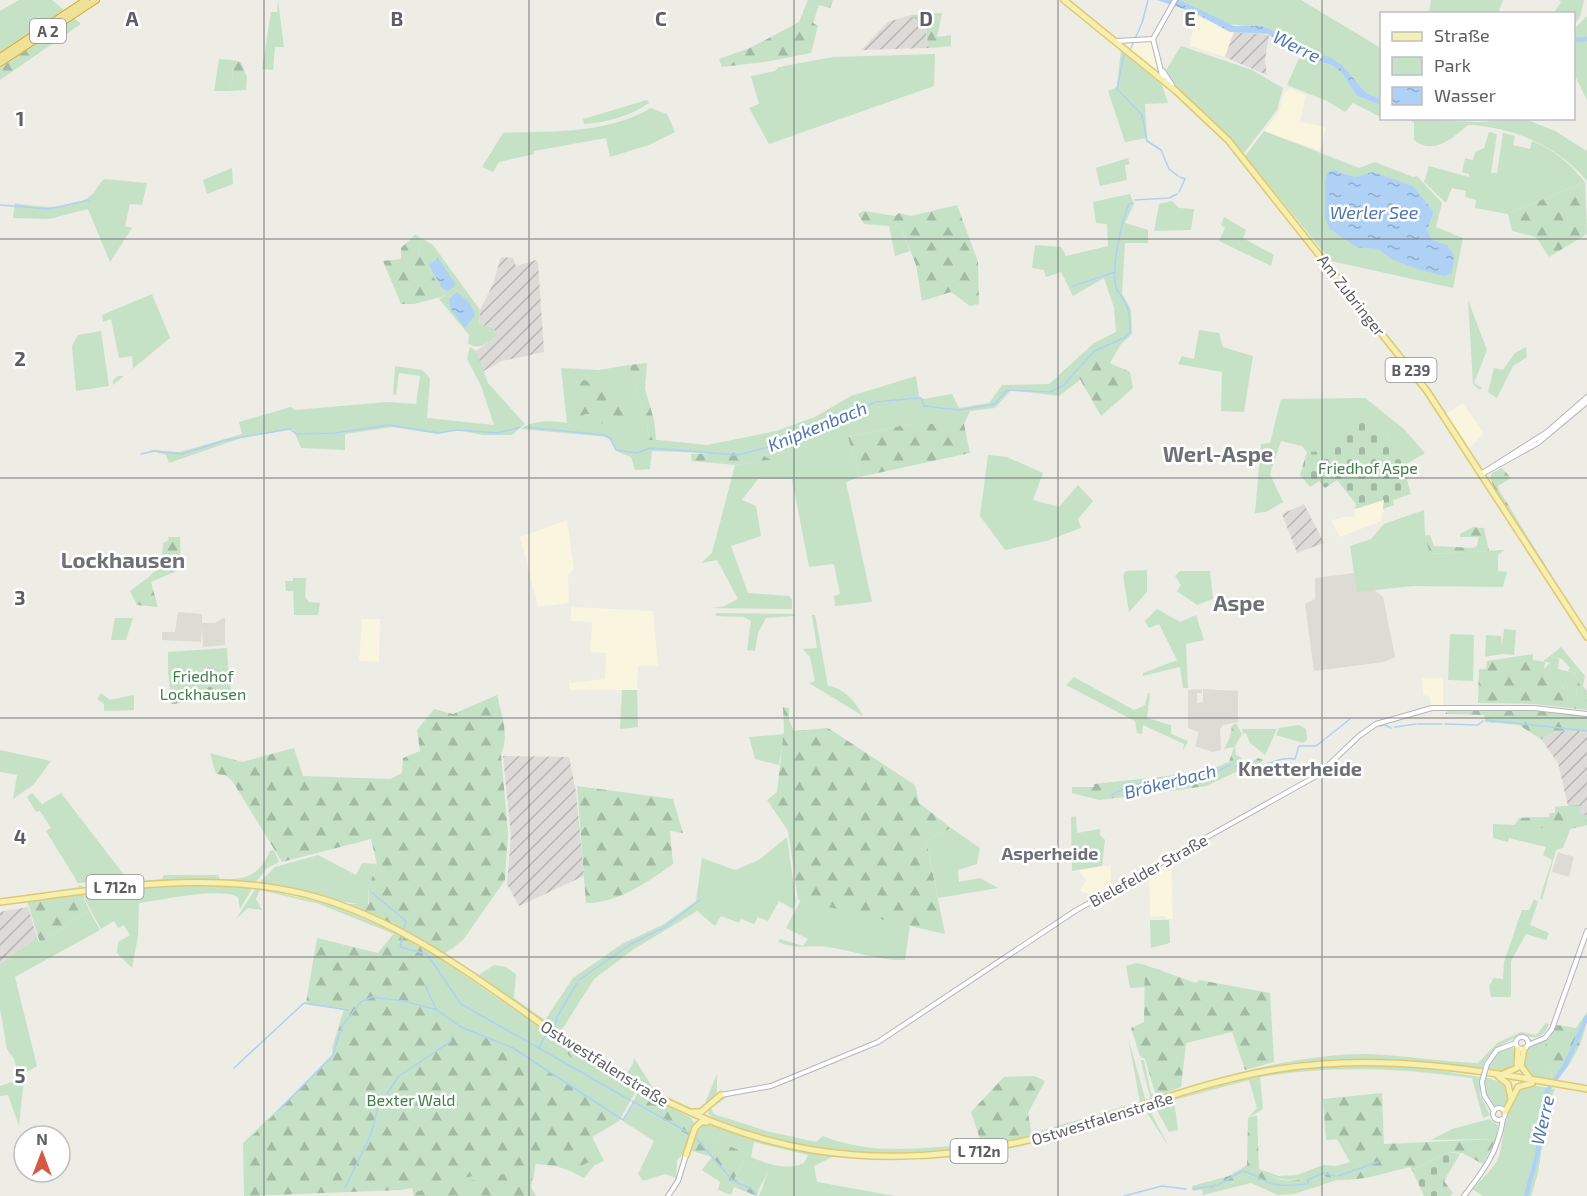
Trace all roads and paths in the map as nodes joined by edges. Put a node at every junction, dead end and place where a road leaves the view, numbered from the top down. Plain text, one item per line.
1 (86, 0) edge
2 (96, 0) edge
3 (1064, 0) edge
4 (1175, 0) edge
5 (1153, 39) junction
6 (1117, 41) junction
7 (0, 57) edge
8 (0, 63) edge
9 (1161, 67) junction
10 (1164, 82) junction
11 (1176, 91) junction
12 (1587, 400) edge
13 (1481, 474) junction
14 (1587, 637) edge
15 (1587, 714) edge
16 (0, 902) edge
17 (1587, 931) edge
18 (1522, 1045) junction
19 (1498, 1075) junction
20 (1537, 1082) junction
21 (1587, 1091) edge
22 (721, 1095) joint
23 (710, 1103) junction
24 (1499, 1110) junction
25 (687, 1112) junction
26 (1501, 1119) junction
27 (714, 1123) junction
28 (695, 1128) junction
29 (686, 1155) joint
30 (668, 1196) edge
31 (1464, 1196) edge

1 - 7 highway, A 2
2 - 8 highway, A 2
3 - 6 main road, Am Zubringer / B 239
4 - 5 main road
5 - 6 main road
5 - 9 main road
6 - 10 main road, Am Zubringer / B 239
9 - 10 main road
9 - 11 main road
10 - 11 main road, Am Zubringer / B 239
11 - 13 main road, Am Zubringer / B 239
12 - 13 main road
13 - 14 main road, Am Zubringer / B 239
15 - 22 main road, Bielefelder Straße
16 - 25 main road, Ostwestfalenstraße / L 712n
17 - 18 main road
18 - 19 main road
18 - 20 main road
18 - 24 main road, bridge
19 - 20 main road, Ostwestfalenstraße / L 712n
19 - 24 main road
19 - 27 main road, Ostwestfalenstraße / L 712n
20 - 21 main road, Ostwestfalenstraße / L 712n
20 - 24 main road
22 - 23 main road
23 - 25 main road
23 - 27 main road
24 - 26 main road
24 - 26 main road
25 - 27 main road, Ostwestfalenstraße / L 712n
25 - 28 main road
26 - 31 main road
27 - 28 main road
28 - 29 main road
29 - 30 main road

